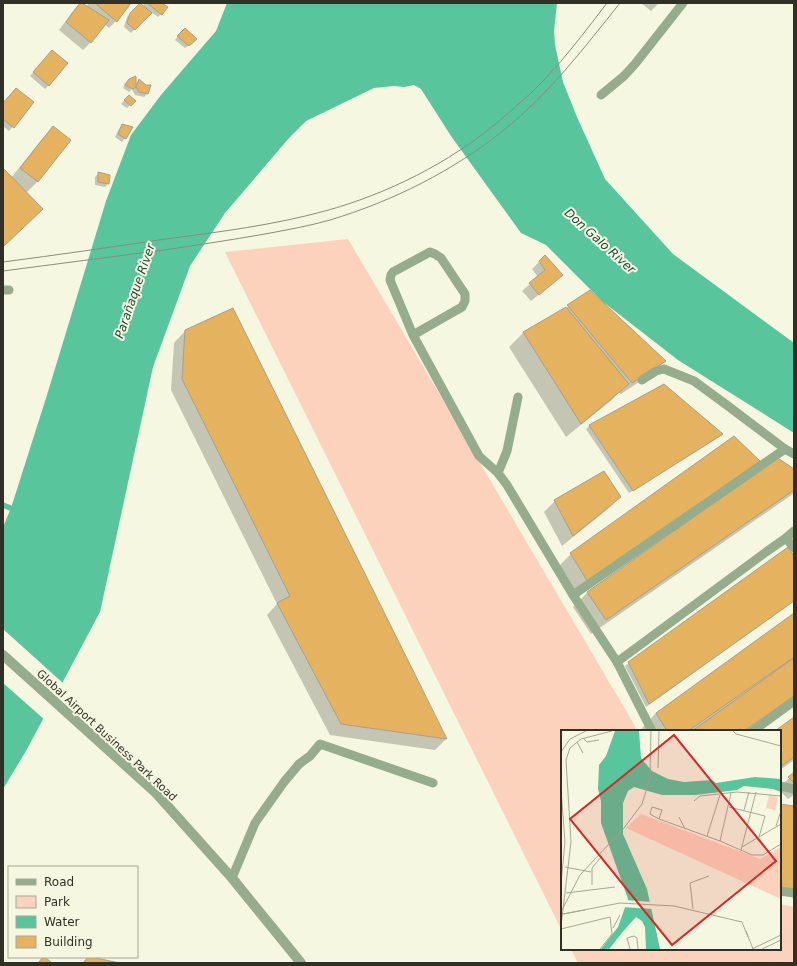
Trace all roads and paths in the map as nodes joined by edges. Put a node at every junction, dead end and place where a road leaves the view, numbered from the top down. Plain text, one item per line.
1 (683, 3) edge
2 (602, 95) dead end
3 (413, 335) junction
4 (642, 380) dead end
5 (518, 397) dead end
6 (785, 449) junction
7 (794, 454) edge
8 (498, 473) junction
9 (794, 531) edge
10 (786, 538) junction
11 (794, 548) edge
12 (573, 595) junction
13 (3, 655) edge
14 (617, 662) junction
15 (794, 702) edge
16 (651, 730) edge
17 (754, 730) edge
18 (433, 783) dead end
19 (781, 786) edge
20 (794, 789) edge
21 (232, 878) junction
22 (781, 891) edge
23 (794, 894) edge
24 (301, 963) edge

1 - 2 lane
3 - 3 lane
3 - 8 lane
4 - 6 lane
5 - 8 lane
6 - 7 lane
6 - 12 lane
8 - 12 lane
9 - 10 lane
10 - 11 lane
10 - 14 lane
12 - 14 lane
13 - 21 street, Global Airport Business Park Road
14 - 16 lane
15 - 17 lane
18 - 21 lane
19 - 20 lane
21 - 24 street, Global Airport Business Park Road
22 - 23 lane

